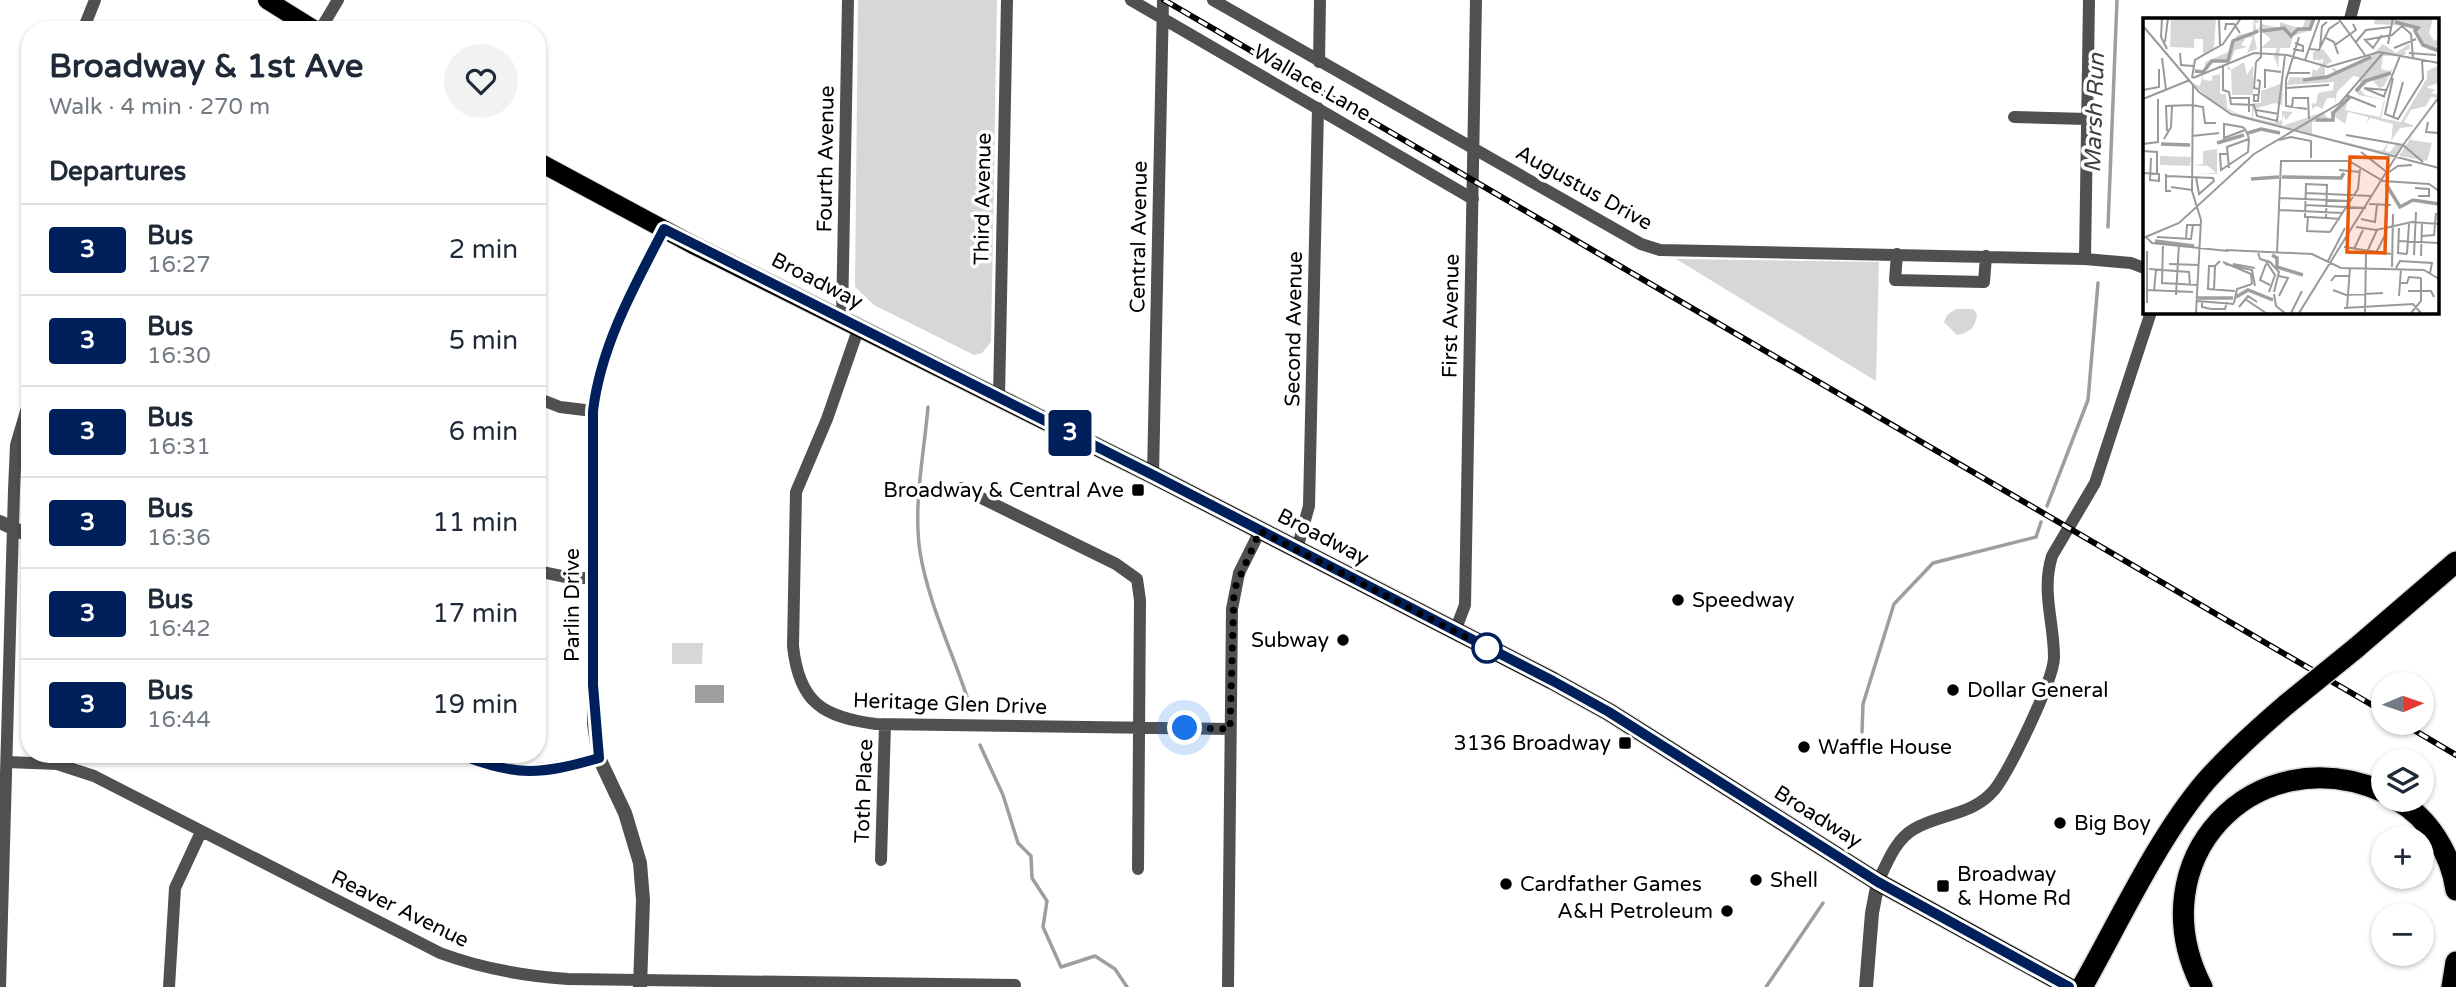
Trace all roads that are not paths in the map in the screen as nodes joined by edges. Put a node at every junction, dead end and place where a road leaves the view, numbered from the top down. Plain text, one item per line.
1 (95, 0) edge
2 (267, 0) edge
3 (338, 0) edge
4 (848, 0) edge
5 (1007, 0) edge
6 (1131, 0) edge
7 (1163, 0) edge
8 (1213, 0) edge
9 (1320, 0) edge
10 (1476, 0) edge
11 (2089, 0) edge
12 (2355, 0) edge
13 (2350, 18) edge
14 (1163, 19) junction
15 (87, 21) edge
16 (302, 21) edge
17 (323, 21) edge
18 (1319, 62) junction
19 (1318, 108) junction
20 (2014, 117) dead end
21 (2087, 119) junction
22 (1474, 147) junction
23 (546, 167) edge
24 (1473, 199) junction
25 (664, 229) junction
26 (1897, 254) junction
27 (1986, 256) junction
28 (2085, 259) junction
29 (2143, 268) edge
30 (2151, 313) edge
31 (842, 318) junction
32 (859, 327) junction
33 (999, 398) junction
34 (546, 402) edge
35 (593, 411) junction
36 (21, 428) edge
37 (1153, 475) junction
38 (961, 488) dead end
39 (7, 525) edge
40 (1260, 531) junction
41 (1297, 549) junction
42 (2456, 562) edge
43 (546, 572) edge
44 (593, 578) junction
45 (1455, 631) junction
46 (885, 724) junction
47 (1139, 727) junction
48 (1230, 729) junction
49 (599, 758) junction
50 (7, 762) junction
51 (21, 763) edge
52 (32, 763) edge
53 (486, 763) edge
54 (2371, 787) edge
55 (2411, 812) edge
56 (201, 831) junction
57 (881, 860) dead end
58 (1138, 869) dead end
59 (1878, 882) junction
60 (2456, 890) edge
61 (2456, 962) edge
62 (640, 983) edge
63 (1015, 985) edge
64 (0, 987) edge
65 (169, 987) edge
66 (1228, 987) edge
67 (1866, 987) edge
68 (2069, 987) edge
69 (2082, 987) edge
70 (2202, 987) edge
71 (2452, 987) edge

1 - 15 street
2 - 16 main road
3 - 17 street
4 - 31 street, Fourth Avenue
5 - 33 street, Third Avenue
6 - 14 street, Wallace Lane
7 - 14 street, Central Avenue
8 - 18 street, Augustus Drive
9 - 18 street
10 - 22 street, First Avenue
11 - 21 street
12 - 13 street
14 - 19 street, Wallace Lane
14 - 37 street, Central Avenue
18 - 22 street, Augustus Drive
19 - 24 street, Wallace Lane
19 - 41 street, Second Avenue
20 - 21 street
21 - 28 street
22 - 24 street, First Avenue
22 - 26 street, Augustus Drive
23 - 25 main road, Broadway
24 - 45 street, First Avenue
25 - 31 main road, Broadway
25 - 35 street, Parlin Drive
26 - 27 street, Augustus Drive
26 - 27 street
27 - 28 street, Augustus Drive
28 - 29 street, Augustus Drive
30 - 59 street
31 - 32 main road, Broadway
32 - 33 main road, Broadway
32 - 46 street, Heritage Glen Drive
33 - 37 main road, Broadway
34 - 35 street
35 - 44 street, Parlin Drive
36 - 39 street
37 - 40 main road, Broadway
38 - 47 street
39 - 50 street
40 - 41 main road, Broadway
40 - 48 street
41 - 45 main road, Broadway
42 - 69 highway, bridge
43 - 44 street
44 - 49 street, Parlin Drive
45 - 59 main road, Broadway
46 - 47 street, Heritage Glen Drive
46 - 57 street, Toth Place
47 - 48 street, Heritage Glen Drive
47 - 58 street
48 - 66 street
49 - 53 street
49 - 62 street, Parlin Drive
50 - 51 street, Reaver Avenue
50 - 64 street
52 - 56 street, Reaver Avenue
54 - 70 highway
55 - 60 highway
56 - 62 street, Reaver Avenue
56 - 65 street
59 - 67 street
59 - 68 main road, Broadway
61 - 71 highway
62 - 63 street, Reaver Avenue

